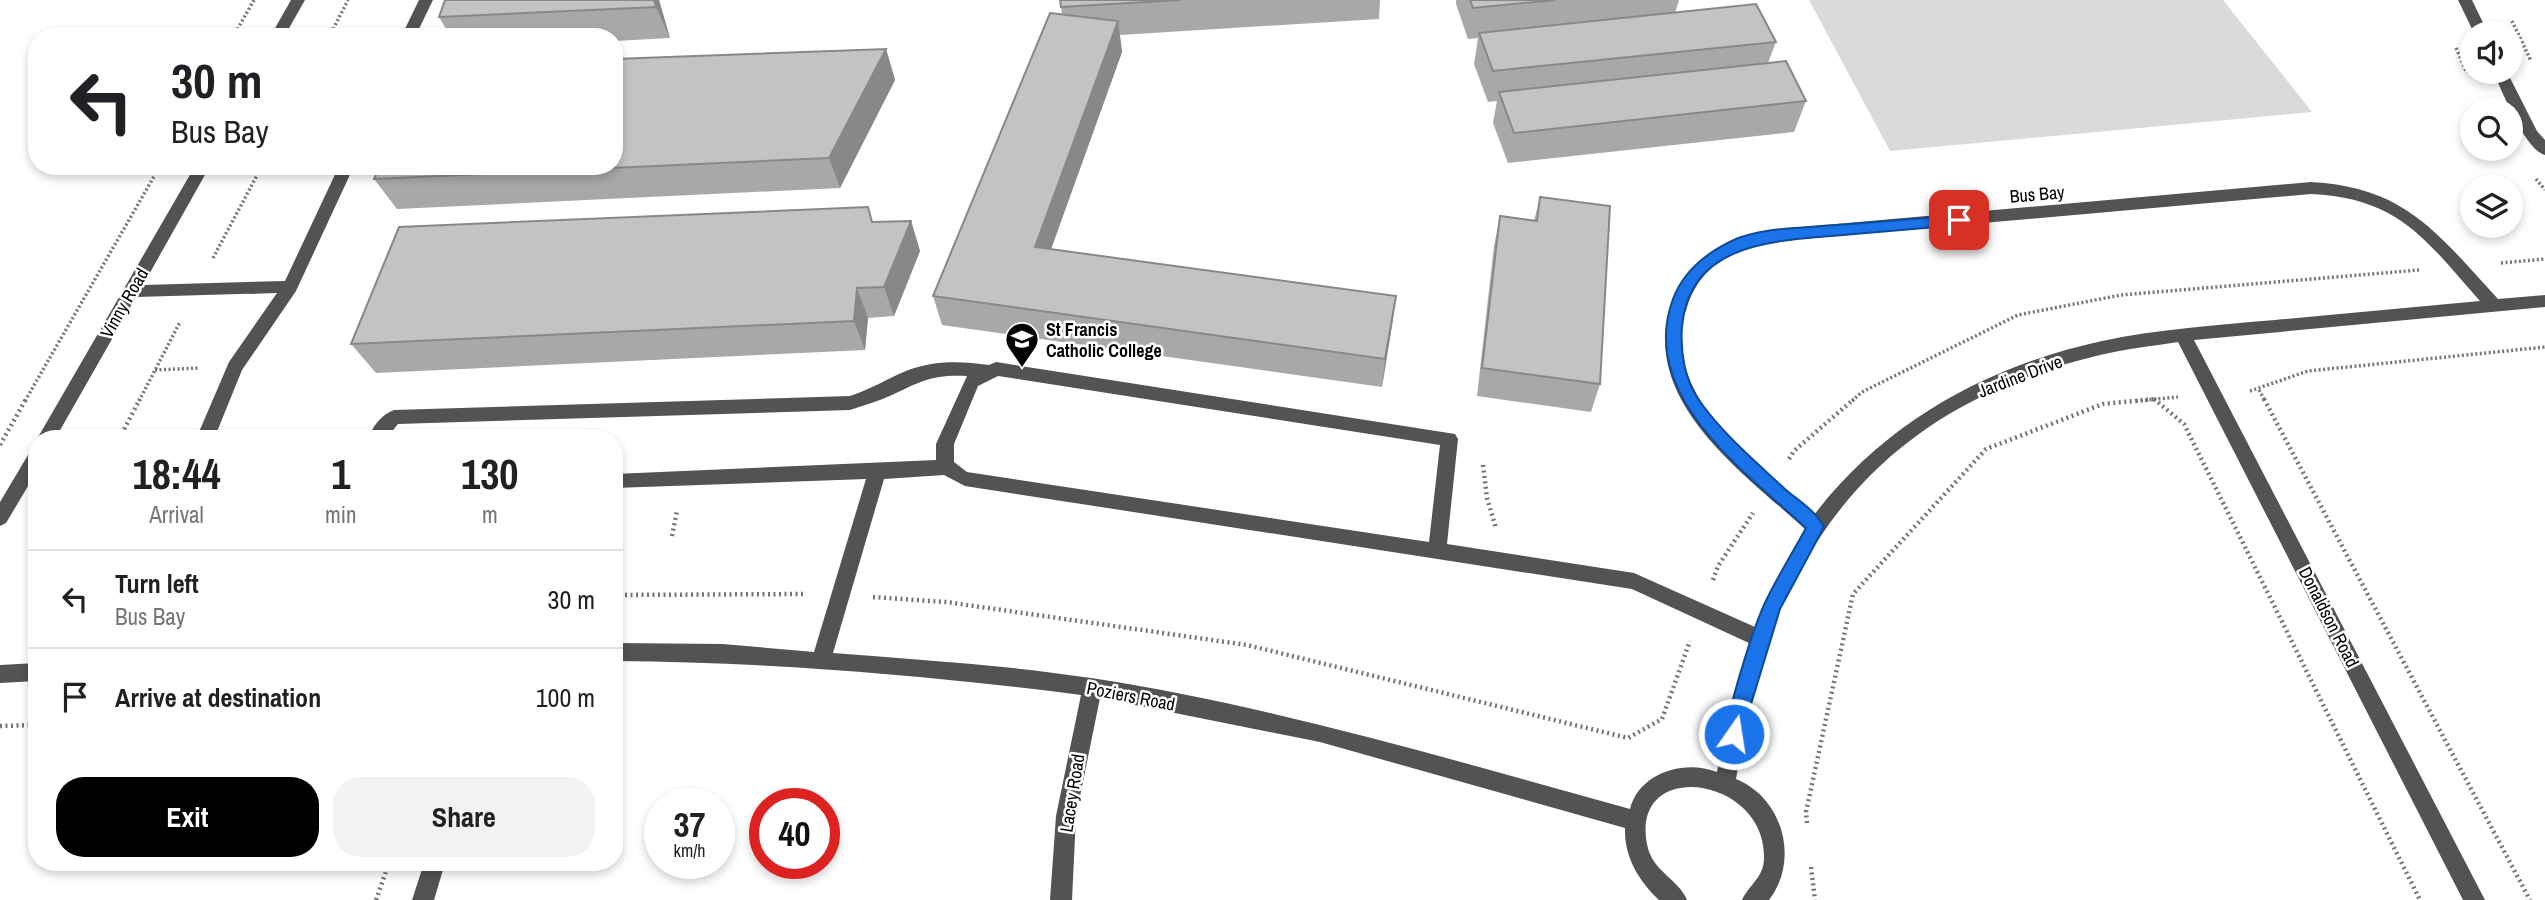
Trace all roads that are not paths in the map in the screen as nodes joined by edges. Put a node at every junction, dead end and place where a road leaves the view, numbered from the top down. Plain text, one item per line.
1 (298, 0) edge
2 (426, 0) edge
3 (2465, 0) edge
4 (2475, 21) edge
5 (282, 28) edge
6 (412, 28) edge
7 (2506, 84) edge
8 (2545, 150) edge
9 (198, 175) edge
10 (343, 175) edge
11 (290, 287) junction
12 (131, 291) junction
13 (2545, 301) edge
14 (2494, 306) junction
15 (2183, 335) junction
16 (988, 372) junction
17 (51, 430) edge
18 (209, 430) edge
19 (381, 430) edge
20 (946, 467) junction
21 (28, 470) edge
22 (877, 472) junction
23 (623, 481) edge
24 (0, 518) edge
25 (1815, 527) junction
26 (1437, 552) junction
27 (1760, 639) junction
28 (623, 652) edge
29 (821, 662) junction
30 (28, 672) edge
31 (0, 674) edge
32 (1092, 687) junction
33 (1725, 782) junction
34 (1636, 821) junction
35 (432, 871) edge
36 (423, 900) edge
37 (1061, 900) edge
38 (1676, 900) edge
39 (1753, 900) edge
40 (2474, 900) edge

1 - 5 street
2 - 6 street
3 - 4 street
7 - 8 street
9 - 12 street, Vinny Road
10 - 11 street
11 - 12 street
11 - 18 street
12 - 17 street, Vinny Road
13 - 14 street, Jardine Drive
14 - 15 street, Jardine Drive
14 - 25 street, Bus Bay
15 - 25 street, Jardine Drive
15 - 40 street, Donaldson Road
16 - 19 street
16 - 20 street
16 - 26 street
20 - 22 street
20 - 26 street
21 - 24 street
22 - 23 street
22 - 29 street
25 - 27 street, Jardine Drive
26 - 27 street
27 - 33 street, Jardine Drive
28 - 29 street, Poziers Road
29 - 32 street, Poziers Road
30 - 31 street
32 - 34 street, Poziers Road
32 - 37 street, Lacey Road
33 - 34 street
33 - 39 street
34 - 38 street
35 - 36 street

